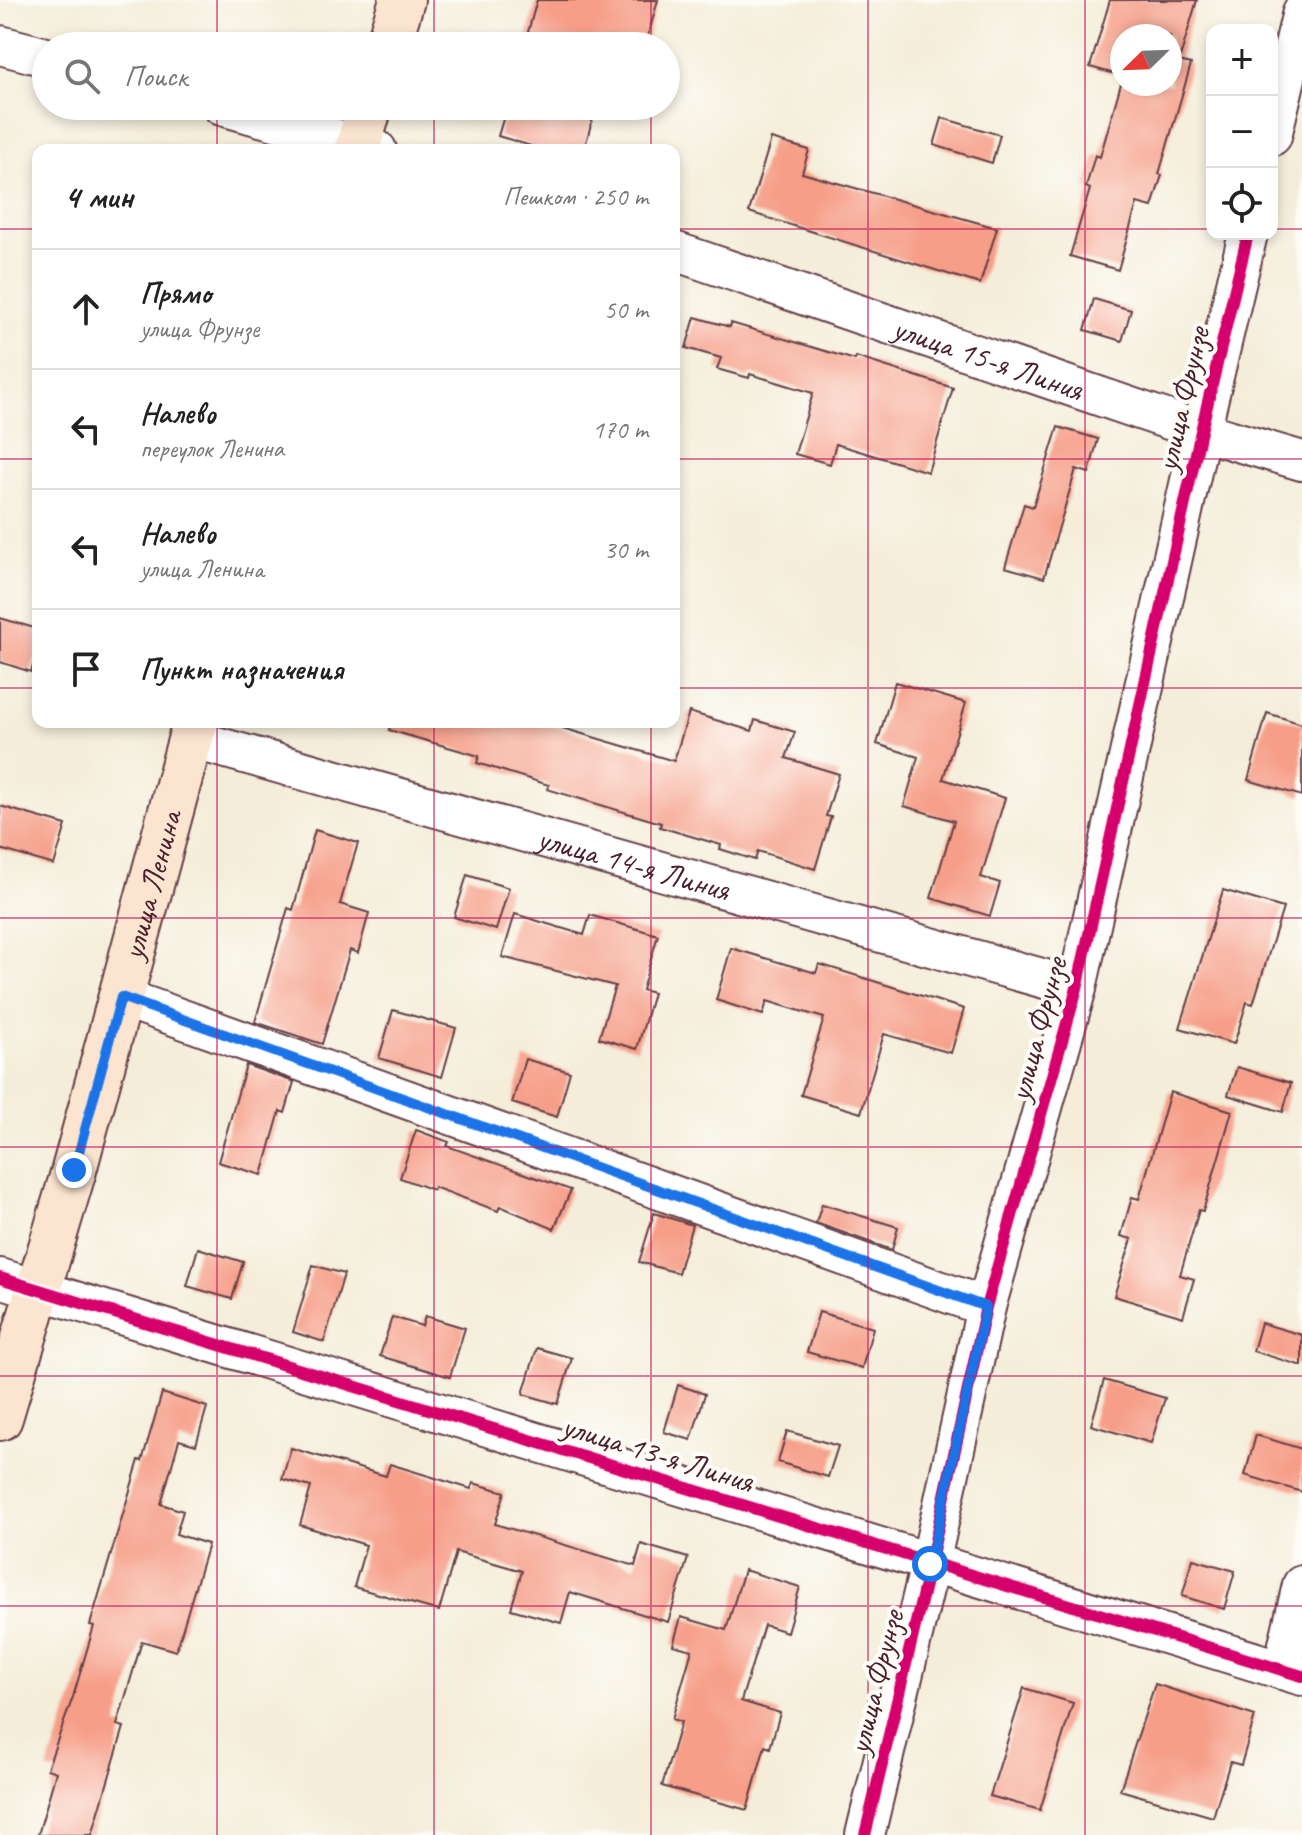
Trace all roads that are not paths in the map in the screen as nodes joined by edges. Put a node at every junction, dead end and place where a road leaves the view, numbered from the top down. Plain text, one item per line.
1 (402, 0) edge
2 (1302, 12) edge
3 (392, 32) edge
4 (0, 45) edge
5 (32, 53) edge
6 (1278, 111) edge
7 (287, 120) edge
8 (366, 137) edge
9 (1247, 240) edge
10 (680, 253) edge
11 (1201, 431) junction
12 (1302, 461) edge
13 (193, 730) edge
14 (1077, 988) junction
15 (121, 997) junction
16 (19, 1283) edge
17 (986, 1307) junction
18 (0, 1418) edge
19 (930, 1564) junction
20 (1302, 1585) edge
21 (1292, 1673) edge
22 (865, 1835) edge

1 - 3 main road
2 - 6 street
4 - 5 street
7 - 8 street
9 - 11 street, улица Фрунзе
10 - 11 street, улица 15-я Линия
11 - 12 street, улица 15-я Линия
11 - 14 street, улица Фрунзе
13 - 14 street, улица 14-я Линия
13 - 15 main road, улица Ленина
14 - 17 street, улица Фрунзе
15 - 16 main road, улица Ленина
15 - 17 street
16 - 18 main road, улица Ленина
16 - 19 street, улица 13-я Линия
17 - 19 street, улица Фрунзе
19 - 21 street, улица 13-я Линия
19 - 22 street, улица Фрунзе
20 - 21 street

